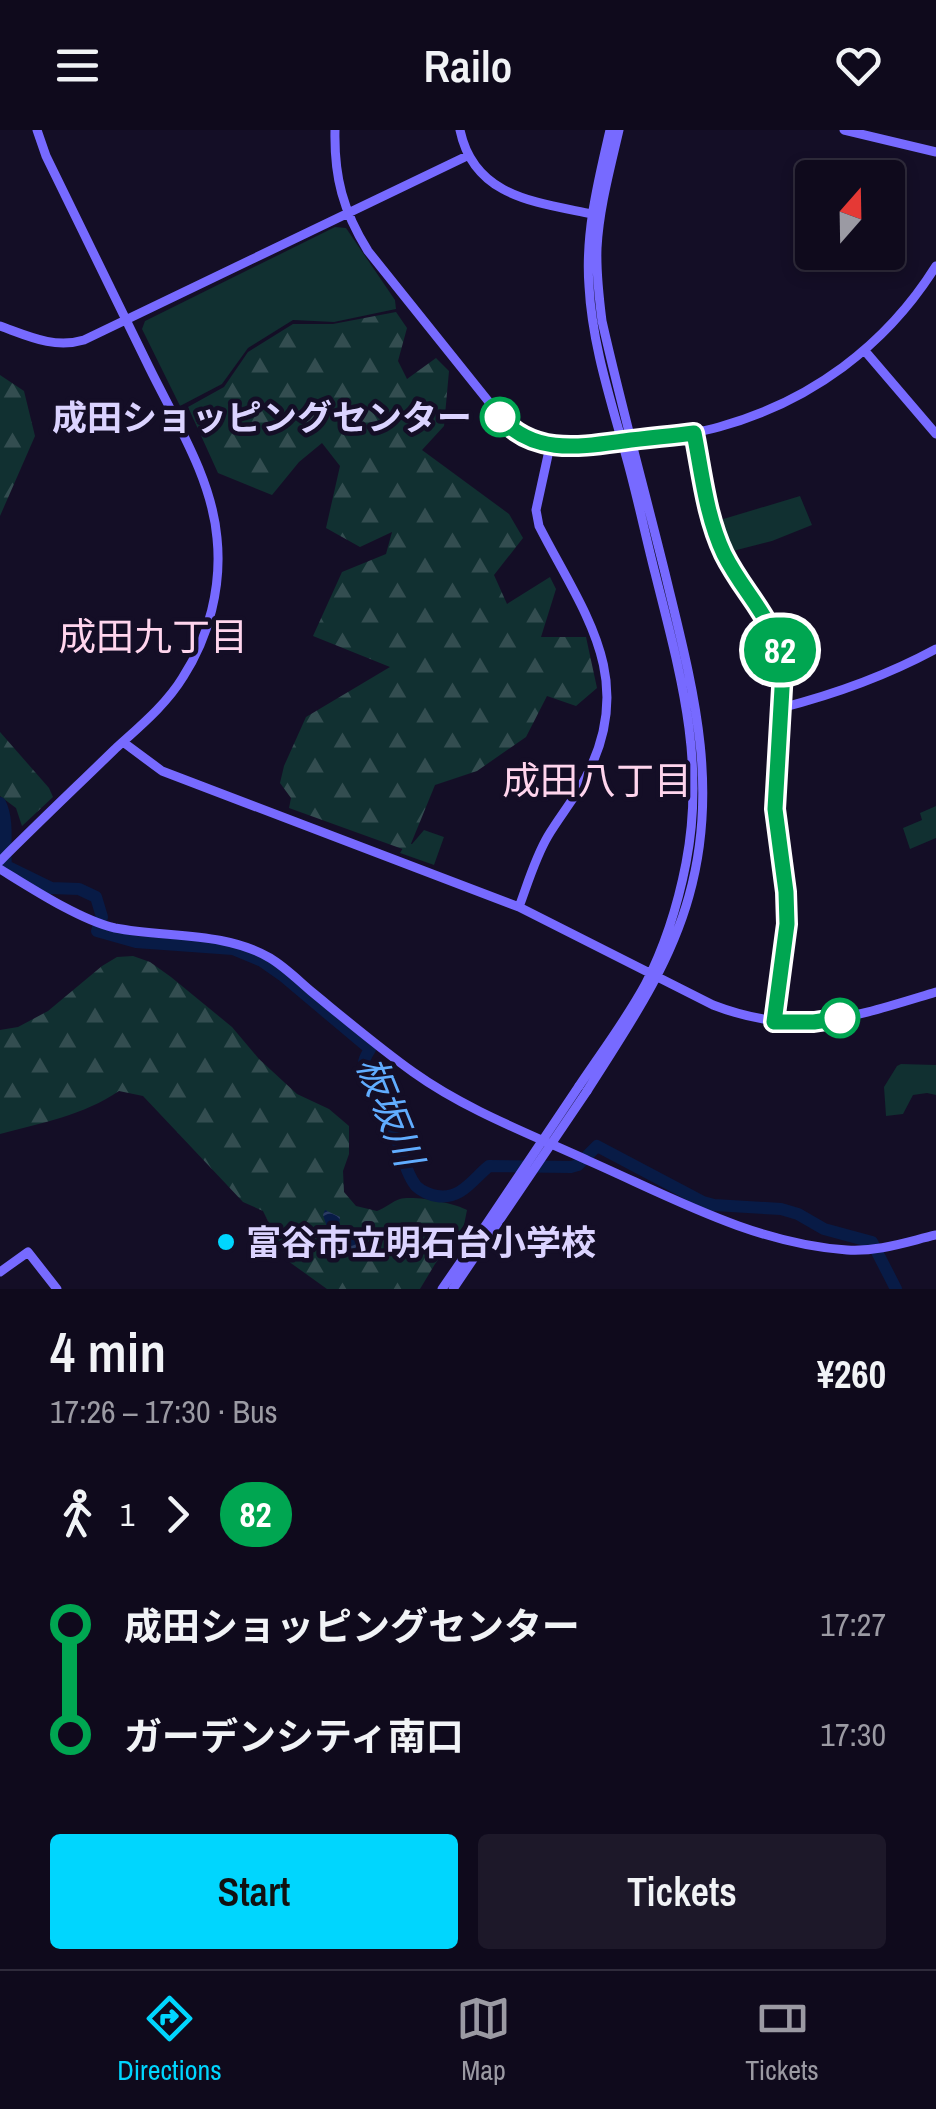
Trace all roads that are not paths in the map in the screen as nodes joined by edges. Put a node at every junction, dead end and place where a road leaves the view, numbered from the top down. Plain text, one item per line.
1 (37, 130) edge
2 (334, 130) edge
3 (460, 130) edge
4 (610, 130) edge
5 (620, 130) edge
6 (844, 130) edge
7 (936, 152) edge
8 (467, 156) junction
9 (348, 213) junction
10 (592, 214) junction
11 (936, 266) edge
12 (126, 321) junction
13 (0, 326) edge
14 (865, 351) junction
15 (694, 433) junction
16 (936, 434) edge
17 (626, 441) junction
18 (550, 446) junction
19 (936, 649) edge
20 (781, 708) junction
21 (123, 742) junction
22 (0, 860) edge
23 (0, 869) edge
24 (519, 907) junction
25 (654, 975) junction
26 (936, 992) edge
27 (774, 1022) junction
28 (936, 1235) edge
29 (474, 1249) junction
30 (0, 1272) edge
31 (57, 1289) edge
32 (442, 1289) edge
33 (453, 1289) edge

1 - 12 street
2 - 9 street
3 - 8 street
4 - 10 street
5 - 17 street
6 - 7 street
8 - 9 street
8 - 10 street
9 - 12 street
9 - 18 street
10 - 17 street
11 - 14 street
12 - 13 street
12 - 21 street
14 - 15 street
14 - 16 street
15 - 17 street
15 - 20 street
17 - 18 street
17 - 25 street
18 - 24 street
19 - 20 street
20 - 27 street
21 - 22 street
21 - 24 street
23 - 28 street
24 - 25 street
25 - 27 street
25 - 29 street, bridge
26 - 27 street
29 - 32 street
29 - 33 street
30 - 31 street

